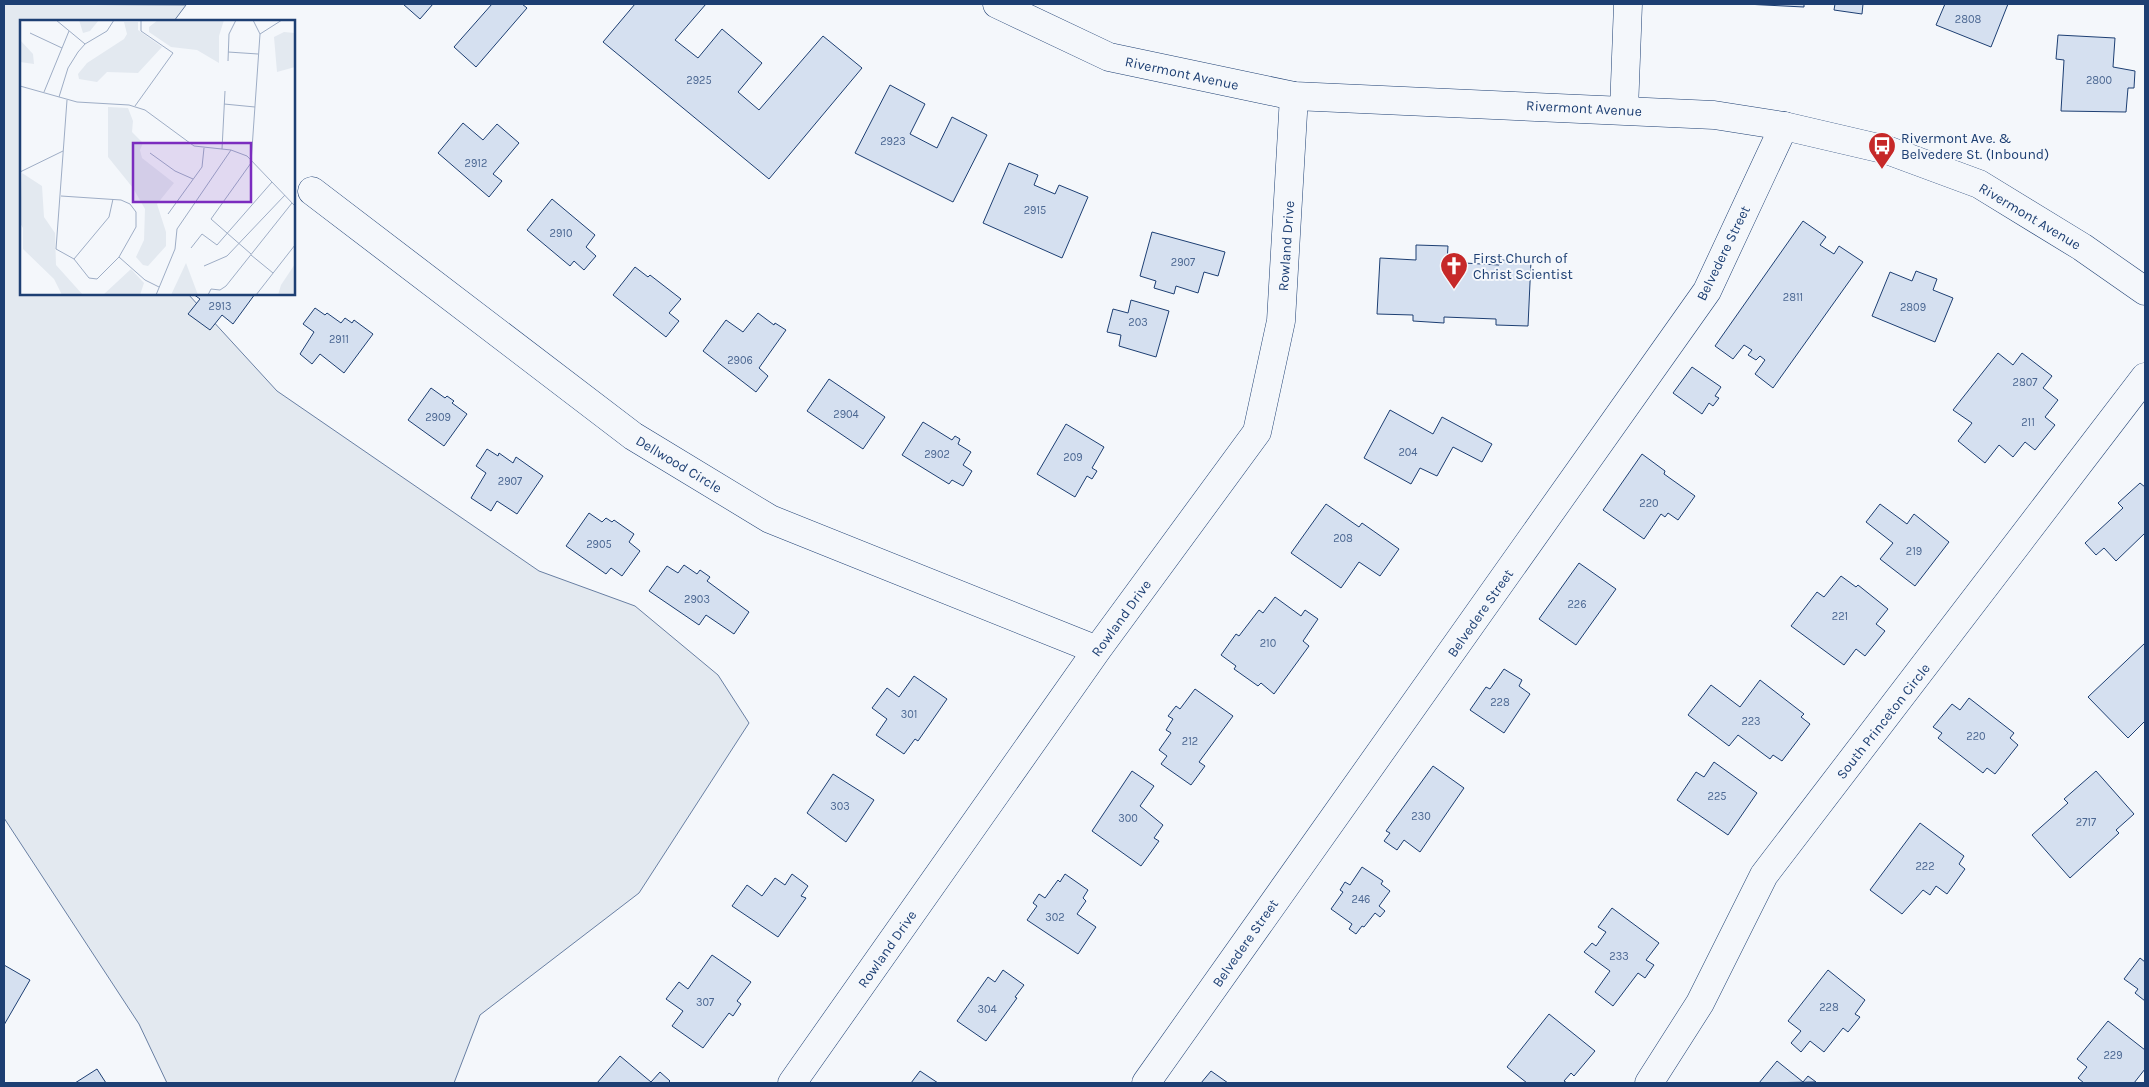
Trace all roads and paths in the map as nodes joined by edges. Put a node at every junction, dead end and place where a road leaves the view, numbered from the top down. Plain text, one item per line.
1 (997, 4) edge
2 (1628, 4) edge
3 (1294, 96) junction
4 (1624, 110) junction
5 (1784, 126) junction
6 (312, 191) dead end
7 (2145, 291) edge
8 (2145, 377) edge
9 (1097, 650) junction
10 (792, 1083) edge
11 (1146, 1083) edge
12 (1649, 1083) edge

1 - 3 street, Rivermont Avenue
2 - 4 street
3 - 4 street, Rivermont Avenue
3 - 9 street, Rowland Drive
4 - 5 street, Rivermont Avenue
5 - 7 street, Rivermont Avenue
5 - 11 street, Belvedere Street
6 - 9 street, Dellwood Circle
8 - 12 street, South Princeton Circle
9 - 10 street, Rowland Drive

